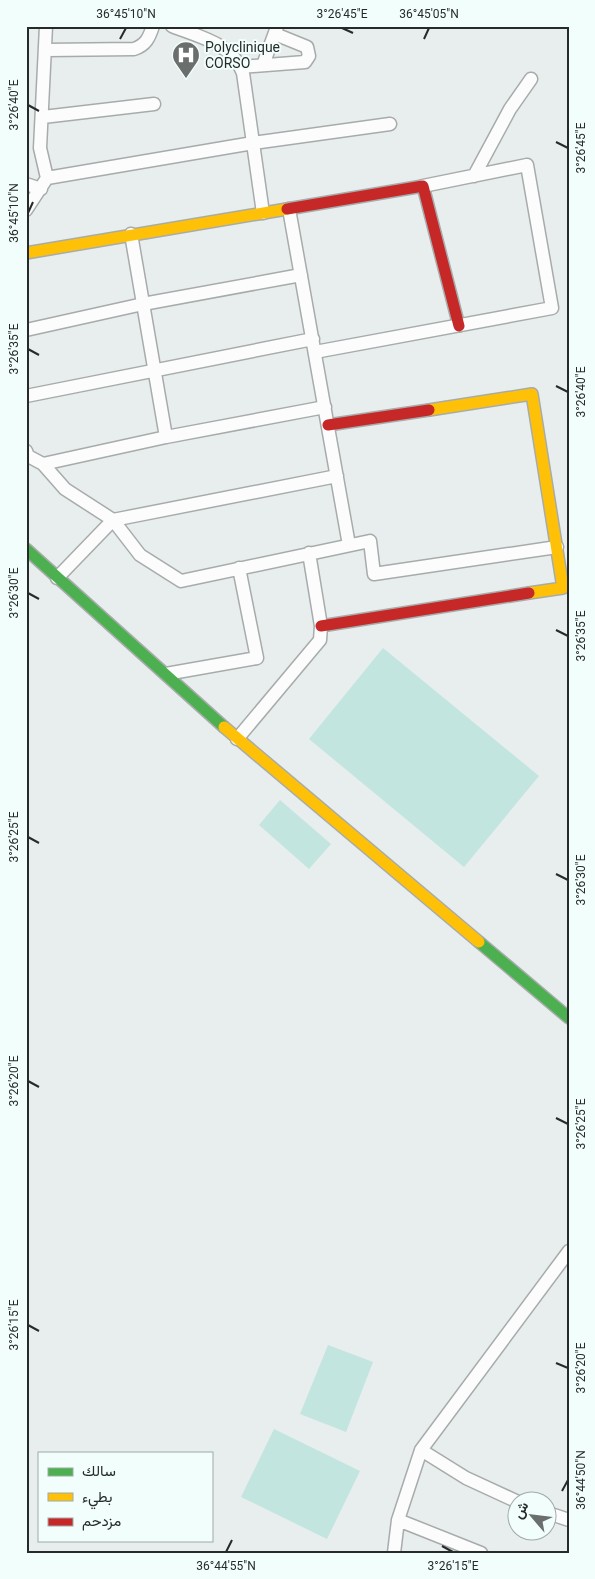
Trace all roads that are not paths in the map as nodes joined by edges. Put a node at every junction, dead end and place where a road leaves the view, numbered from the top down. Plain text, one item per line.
1 (46, 26) edge
2 (153, 26) edge
3 (172, 26) edge
4 (276, 30) edge
5 (46, 50) junction
6 (263, 65) junction
7 (241, 67) junction
8 (531, 79) dead end
9 (154, 104) dead end
10 (43, 117) junction
11 (390, 124) dead end
12 (253, 143) junction
13 (474, 176) junction
14 (44, 183) junction
15 (26, 184) edge
16 (423, 186) junction
17 (289, 209) junction
18 (26, 210) edge
19 (263, 212) junction
20 (131, 234) junction
21 (26, 253) edge
22 (301, 275) junction
23 (143, 304) junction
24 (459, 326) junction
25 (26, 330) edge
26 (314, 346) junction
27 (154, 372) junction
28 (26, 396) edge
29 (325, 407) junction
30 (328, 425) junction
31 (166, 437) junction
32 (26, 451) edge
33 (42, 464) junction
34 (337, 476) junction
35 (112, 520) junction
36 (349, 545) junction
37 (557, 547) junction
38 (26, 549) edge
39 (309, 553) junction
40 (239, 568) junction
41 (57, 578) junction
42 (566, 588) edge
43 (321, 626) junction
44 (166, 674) junction
45 (237, 740) junction
46 (569, 1018) edge
47 (569, 1251) edge
48 (421, 1450) junction
49 (508, 1497) edge
50 (398, 1520) junction
51 (477, 1552) edge
52 (394, 1553) edge

1 - 5 street
2 - 5 street
3 - 7 street
4 - 6 street
4 - 6 street
5 - 10 street
6 - 7 street
7 - 12 street
8 - 13 street
9 - 10 street
10 - 14 street
11 - 12 street
12 - 14 street
12 - 19 street
13 - 16 street
13 - 24 street
14 - 15 street
14 - 18 street
16 - 17 street
16 - 24 street
17 - 19 street
17 - 22 street
19 - 20 street
20 - 21 street
20 - 23 street
22 - 23 street
22 - 26 street
23 - 25 street
23 - 27 street
24 - 26 street
26 - 27 street
26 - 29 street
27 - 28 street
27 - 31 street
29 - 30 street
29 - 31 street
30 - 34 street
30 - 37 street
31 - 33 street
32 - 33 street
33 - 35 street
34 - 35 street
34 - 36 street
35 - 40 street
35 - 41 street
36 - 37 street
36 - 39 street
37 - 42 street
38 - 41 street
39 - 40 street
39 - 43 street
40 - 44 street
41 - 44 street
42 - 43 street
43 - 45 street
44 - 45 street
45 - 46 street
47 - 48 street
48 - 49 street
48 - 50 street
50 - 51 street
50 - 52 street

